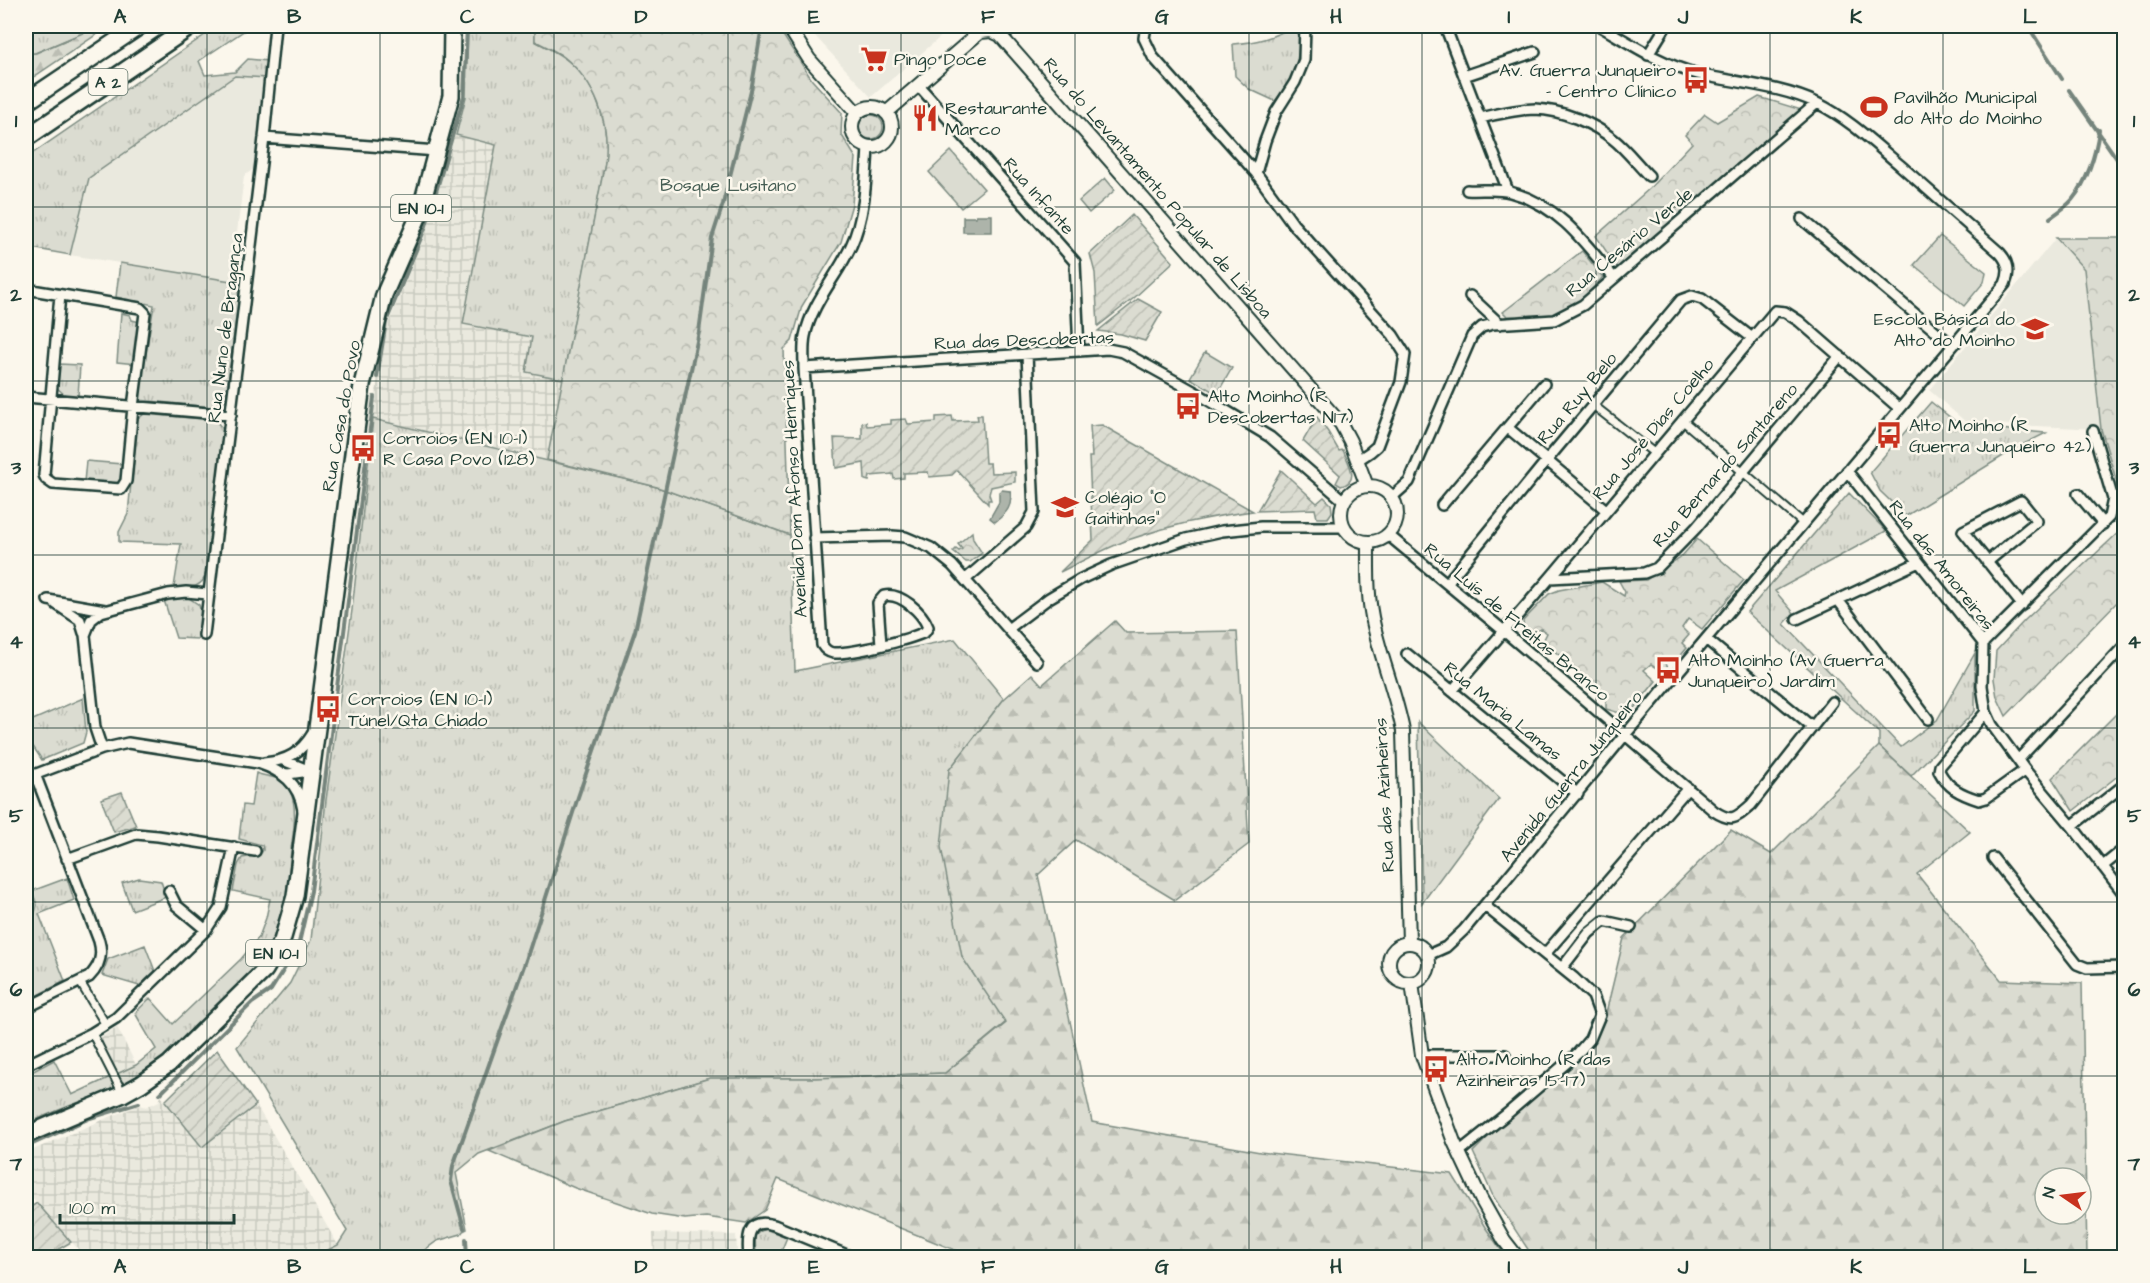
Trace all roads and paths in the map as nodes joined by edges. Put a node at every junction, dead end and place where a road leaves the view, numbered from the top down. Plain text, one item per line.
1 (139, 26) edge
2 (191, 26) edge
3 (275, 26) edge
4 (452, 26) edge
5 (788, 26) edge
6 (1146, 26) edge
7 (1305, 26) edge
8 (1445, 26) edge
9 (1600, 26) edge
10 (1666, 26) edge
11 (1535, 52) dead end
12 (1648, 55) junction
13 (1464, 76) junction
14 (919, 86) junction
15 (26, 102) edge
16 (1817, 103) junction
17 (857, 113) junction
18 (886, 113) junction
19 (1480, 118) junction
20 (26, 138) edge
21 (264, 138) junction
22 (868, 147) junction
23 (437, 151) junction
24 (1256, 173) junction
25 (1649, 176) dead end
26 (1467, 190) dead end
27 (1508, 191) junction
28 (1802, 219) dead end
29 (1613, 277) junction
30 (26, 289) edge
31 (60, 295) junction
32 (1470, 296) dead end
33 (1500, 324) junction
34 (1751, 337) junction
35 (1952, 345) junction
36 (1079, 351) junction
37 (1027, 354) junction
38 (1840, 356) junction
39 (804, 368) junction
40 (1544, 384) dead end
41 (26, 397) edge
42 (51, 399) junction
43 (1593, 405) junction
44 (133, 406) junction
45 (1899, 408) junction
46 (231, 415) junction
47 (1682, 420) junction
48 (1508, 428) junction
49 (2093, 431) dead end
50 (1654, 453) junction
51 (1358, 460) junction
52 (1547, 460) junction
53 (1847, 471) junction
54 (1743, 472) junction
55 (1367, 486) junction
56 (2078, 494) dead end
57 (1391, 498) junction
58 (1344, 501) junction
59 (1442, 505) dead end
60 (1606, 510) junction
61 (1803, 523) junction
62 (2103, 524) junction
63 (1344, 527) junction
64 (1388, 534) junction
65 (814, 538) junction
66 (1368, 542) junction
67 (1988, 561) junction
68 (1919, 562) junction
69 (1550, 578) junction
70 (966, 579) junction
71 (1447, 584) junction
72 (208, 594) junction
73 (1838, 600) junction
74 (2022, 605) junction
75 (107, 610) junction
76 (1797, 619) dead end
77 (1008, 629) junction
78 (1504, 630) junction
79 (85, 635) junction
80 (204, 635) dead end
81 (1706, 639) junction
82 (1983, 643) junction
83 (881, 645) junction
84 (2124, 646) edge
85 (1407, 654) dead end
86 (1037, 662) dead end
87 (1452, 691) junction
88 (1832, 702) dead end
89 (1986, 712) junction
90 (1928, 719) dead end
91 (1812, 728) junction
92 (316, 730) junction
93 (1626, 735) junction
94 (102, 749) junction
95 (283, 760) junction
96 (2018, 760) junction
97 (258, 763) junction
98 (2025, 770) junction
99 (310, 771) junction
100 (281, 773) junction
101 (30, 776) edge
102 (2124, 785) edge
103 (1688, 788) junction
104 (1578, 794) junction
105 (2072, 826) junction
106 (303, 830) junction
107 (234, 847) junction
108 (2124, 849) edge
109 (255, 850) dead end
110 (1993, 858) dead end
111 (67, 859) junction
112 (2103, 866) junction
113 (169, 891) dead end
114 (2124, 894) edge
115 (1485, 906) junction
116 (1631, 927) dead end
117 (206, 930) junction
118 (1409, 942) junction
119 (1545, 954) junction
120 (1428, 956) junction
121 (2124, 967) edge
122 (1562, 968) junction
123 (80, 982) junction
124 (1412, 983) junction
125 (26, 1008) edge
126 (106, 1025) junction
127 (92, 1033) junction
128 (1422, 1055) junction
129 (1504, 1055) dead end
130 (26, 1065) edge
131 (120, 1088) dead end
132 (26, 1135) edge
133 (1459, 1152) junction
134 (749, 1257) edge
135 (854, 1257) edge
136 (1518, 1257) edge

1 - 15 highway, A 2
2 - 20 highway, A 2
3 - 21 street, Rua Nuno de Bragança
4 - 23 main road, Rua Casa do Povo / EN 10-1
5 - 17 street
6 - 24 street
7 - 24 street
8 - 13 street
9 - 12 street, Avenida Guerra Junqueiro
10 - 12 street
11 - 13 street
12 - 16 street, Avenida Guerra Junqueiro
13 - 19 street
14 - 18 street, Rua do Levantamento Popular de Lisboa
14 - 36 street, Rua Infante
14 - 51 street, Rua do Levantamento Popular de Lisboa
16 - 29 street, Rua Cesário Verde
16 - 35 street, Avenida Guerra Junqueiro
17 - 18 street
17 - 22 street
18 - 22 street
19 - 25 street
19 - 27 street
21 - 23 street
21 - 46 street, Rua Nuno de Bragança
22 - 39 street, Avenida Dom Afonso Henriques
23 - 92 main road, Rua Casa do Povo / EN 10-1
24 - 51 street
26 - 27 street
27 - 29 street
28 - 35 street
29 - 33 street, Rua Cesário Verde
30 - 31 street
31 - 42 street
31 - 44 street
32 - 33 street
33 - 57 street, Rua Cesário Verde
34 - 38 street, Rua José Dias Coelho
34 - 43 street, Rua Ruy Belo
34 - 47 street, Rua José Dias Coelho
35 - 45 street, Avenida Guerra Junqueiro
36 - 37 street, Rua das Descobertas
36 - 58 street, Rua das Descobertas
37 - 39 street, Rua das Descobertas
37 - 70 street
38 - 45 street, Rua José Dias Coelho
38 - 54 street, Rua Bernardo Santareno
39 - 65 street, Avenida Dom Afonso Henriques
40 - 48 street
41 - 42 street
42 - 44 street
42 - 44 street
43 - 50 street
43 - 52 street, Rua Ruy Belo
44 - 46 street
45 - 53 street, Avenida Guerra Junqueiro
46 - 72 street, Rua Nuno de Bragança
47 - 50 street, Rua José Dias Coelho
47 - 54 street
48 - 52 street
48 - 59 street
49 - 62 street
50 - 60 street, Rua José Dias Coelho
51 - 55 street, Rua do Levantamento Popular de Lisboa
52 - 60 street
52 - 71 street, Rua Ruy Belo
53 - 61 street, Avenida Guerra Junqueiro
53 - 68 street, Rua das Amoreiras
54 - 61 street
54 - 69 street, Rua Bernardo Santareno
55 - 57 street
55 - 58 street
56 - 62 street
57 - 64 street
58 - 63 street
60 - 69 street, Rua José Dias Coelho
61 - 81 street, Avenida Guerra Junqueiro
62 - 74 street
63 - 66 street
63 - 77 street
64 - 66 street
64 - 71 street, Rua Luís de Freitas Branco
65 - 70 street
65 - 83 street, Avenida Dom Afonso Henriques
66 - 118 street, Rua das Azinheiras
67 - 67 street
67 - 74 street
68 - 73 street
68 - 82 street, Rua das Amoreiras
69 - 78 street, Rua José Dias Coelho
70 - 77 street
71 - 78 street, Rua Luís de Freitas Branco
72 - 75 street
72 - 80 street, Rua Nuno de Bragança
73 - 76 street
73 - 90 street
74 - 82 street
75 - 79 street
75 - 79 street
77 - 86 street
78 - 87 street, Rua José Dias Coelho
78 - 93 street, Rua Luís de Freitas Branco
79 - 94 street
81 - 91 street
81 - 93 street, Avenida Guerra Junqueiro
82 - 89 street, Rua das Amoreiras
83 - 83 street
84 - 96 street
85 - 87 street, Rua Maria Lamas
87 - 104 street, Rua Maria Lamas
88 - 91 street, Rua Luís de Freitas Branco
89 - 96 street, Rua das Amoreiras
89 - 98 street
91 - 103 street, Rua Luís de Freitas Branco
92 - 95 street
92 - 99 main road, EN 10-1
93 - 103 street, Rua Luís de Freitas Branco
93 - 104 street, Avenida Guerra Junqueiro
94 - 97 street
94 - 101 street
95 - 97 street
95 - 99 street
96 - 98 street, Rua das Amoreiras
97 - 100 street
98 - 105 street, Rua das Amoreiras
99 - 100 street
99 - 106 main road, EN 10-1
100 - 106 street
101 - 111 street
102 - 105 street
103 - 119 street
104 - 115 street, Avenida Guerra Junqueiro
105 - 112 street, Rua das Amoreiras
106 - 132 main road, EN 10-1
107 - 109 street
107 - 111 street
107 - 117 street
108 - 112 street
110 - 121 street
111 - 123 street
112 - 114 street, Rua das Amoreiras
113 - 117 street
115 - 119 street
115 - 120 street, Avenida Guerra Junqueiro
116 - 122 street
117 - 126 street
118 - 120 street
118 - 124 street
119 - 122 street
120 - 124 street
122 - 133 street
123 - 125 street
123 - 126 street
124 - 128 street
126 - 127 street
127 - 130 street
127 - 131 street
128 - 129 street
128 - 133 street
133 - 136 street
134 - 135 street

